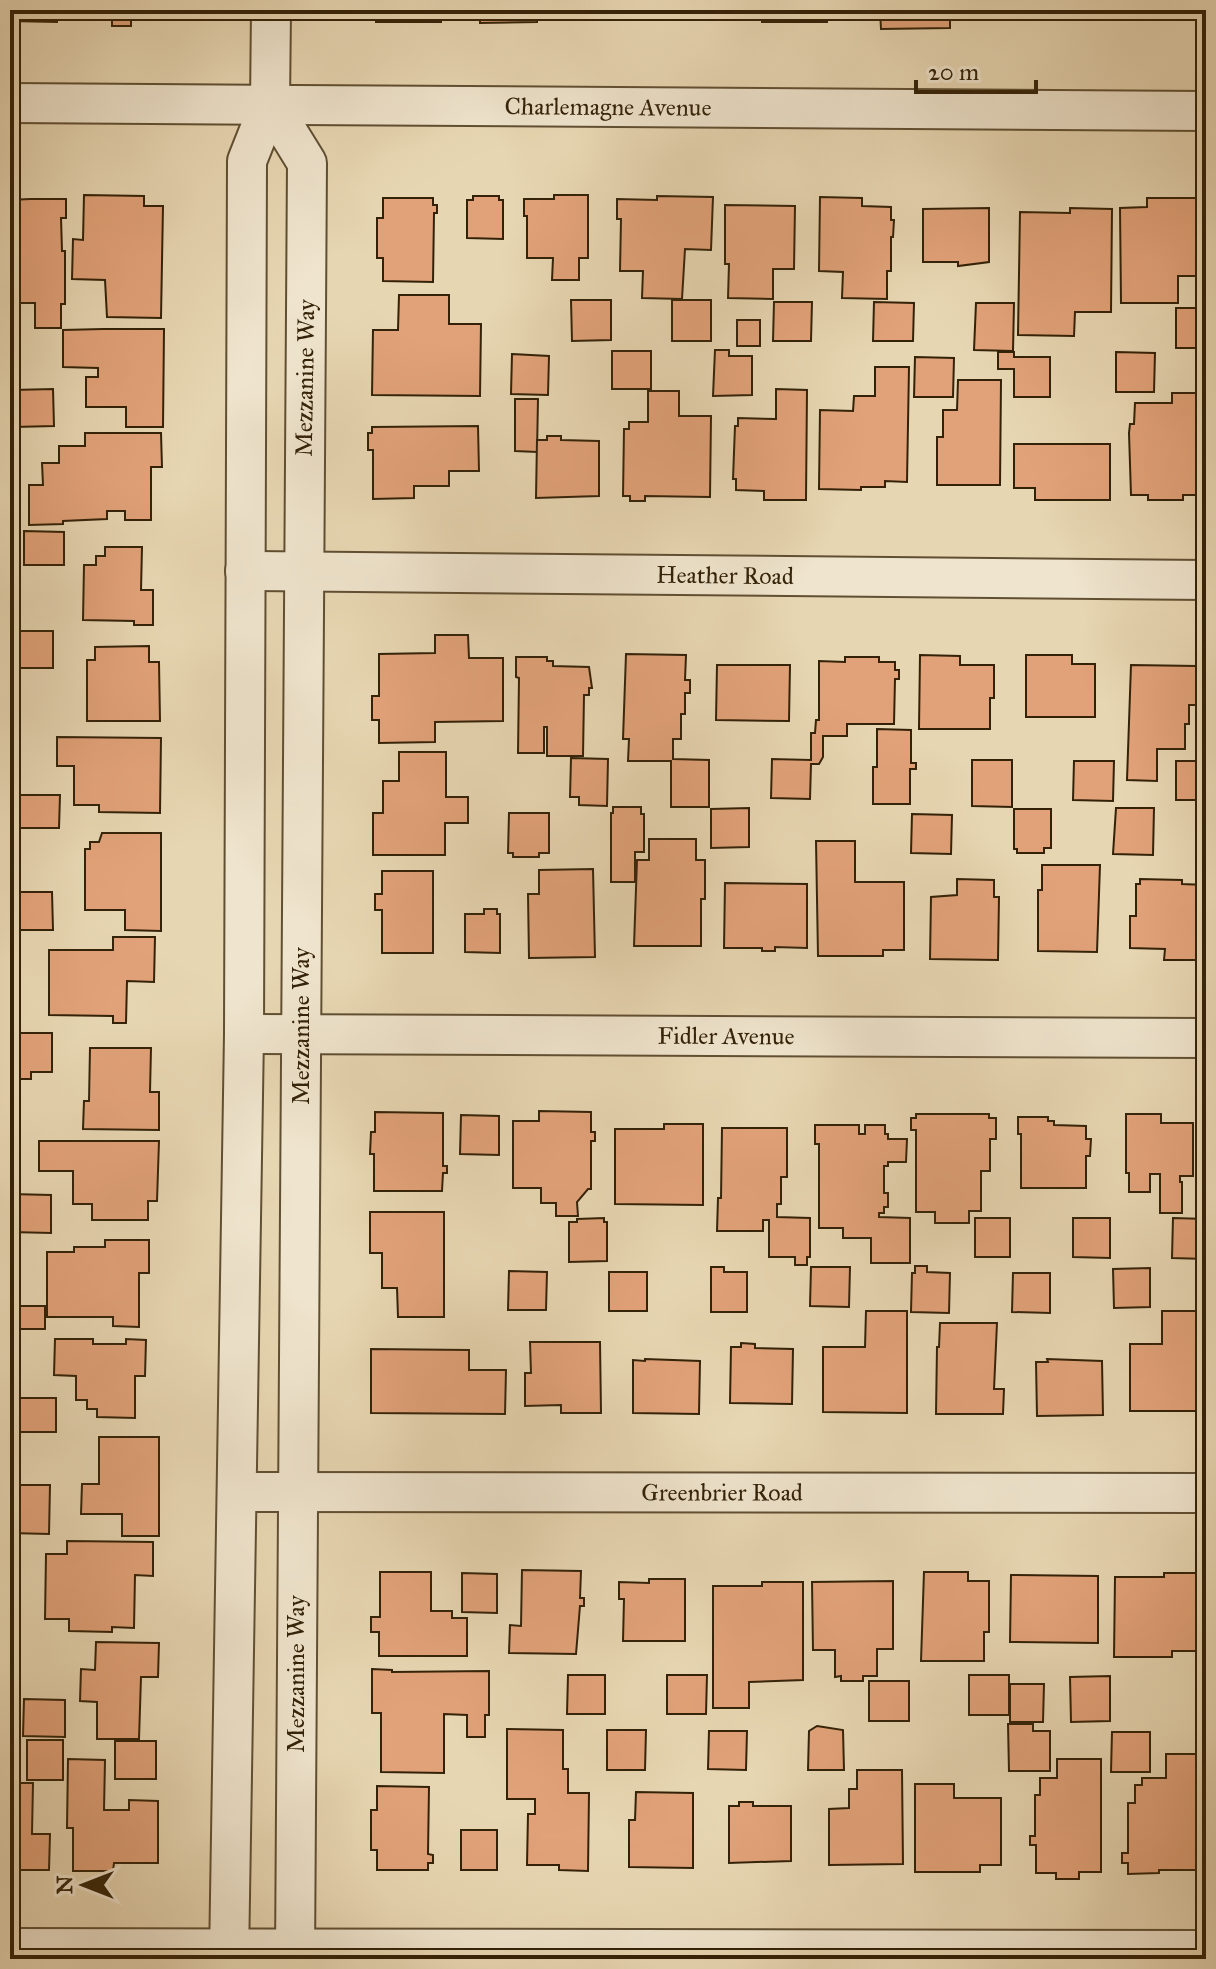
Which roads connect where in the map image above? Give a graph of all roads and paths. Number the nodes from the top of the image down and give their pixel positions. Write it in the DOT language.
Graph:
graph roads {
  1 [pos="271,10"];
  2 [pos="10,103"];
  3 [pos="270,103"];
  4 [pos="1206,111"];
  5 [pos="245,571"];
  6 [pos="303,572"];
  7 [pos="1206,580"];
  8 [pos="244,1034"];
  9 [pos="301,1034"];
  10 [pos="1206,1038"];
  11 [pos="238,1492"];
  12 [pos="297,1492"];
  13 [pos="1206,1493"];
  14 [pos="10,1948"];
  15 [pos="1206,1950"];
  16 [pos="229,1954"];
  17 [pos="295,1954"];
  1 -- 3 [label="street"];
  2 -- 3 [label="street, Charlemagne Avenue"];
  3 -- 4 [label="street, Charlemagne Avenue"];
  3 -- 5 [label="street"];
  3 -- 6 [label="street, Mezzanine Way"];
  5 -- 6 [label="street, Heather Road"];
  5 -- 8 [label="street"];
  6 -- 7 [label="street, Heather Road"];
  6 -- 9 [label="street, Mezzanine Way"];
  8 -- 9 [label="street, Fidler Avenue"];
  8 -- 11 [label="street"];
  9 -- 10 [label="street, Fidler Avenue"];
  9 -- 12 [label="street, Mezzanine Way"];
  11 -- 12 [label="street, Greenbrier Road"];
  11 -- 16 [label="street"];
  12 -- 13 [label="street, Greenbrier Road"];
  12 -- 17 [label="street, Mezzanine Way"];
  14 -- 16 [label="street"];
  15 -- 17 [label="street"];
  16 -- 17 [label="street"];
}
